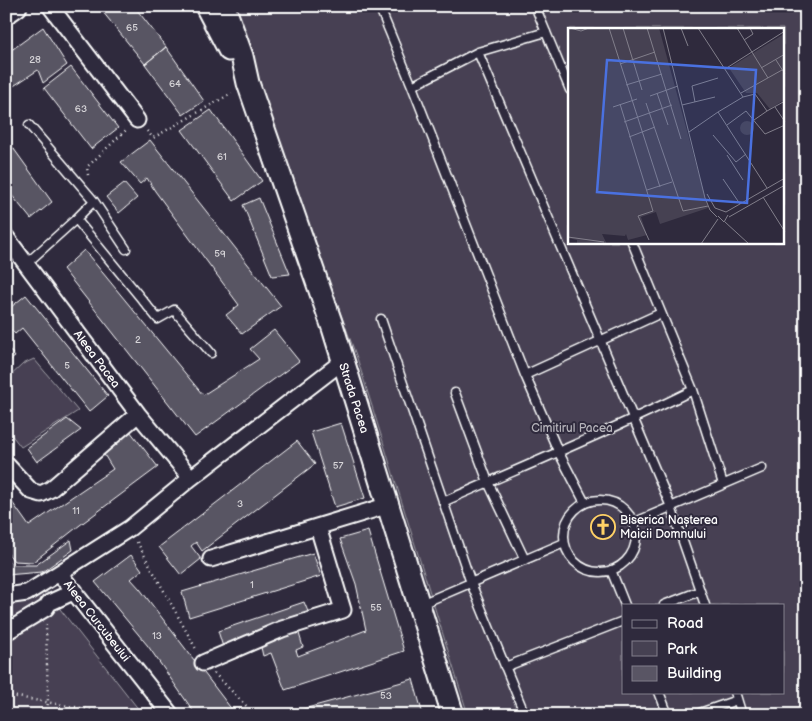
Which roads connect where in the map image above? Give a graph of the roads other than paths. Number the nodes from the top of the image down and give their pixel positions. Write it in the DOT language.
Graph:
graph roads {
  1 [pos="16,6"];
  2 [pos="50,6"];
  3 [pos="206,6"];
  4 [pos="224,6"];
  5 [pos="379,6"];
  6 [pos="535,6"];
  7 [pos="6,13"];
  8 [pos="546,32"];
  9 [pos="478,52"];
  10 [pos="248,83"];
  11 [pos="568,85"];
  12 [pos="412,86"];
  13 [pos="137,120"];
  14 [pos="29,125"];
  15 [pos="94,201"];
  16 [pos="76,219"];
  17 [pos="6,237"];
  18 [pos="633,244"];
  19 [pos="126,249"];
  20 [pos="26,264"];
  21 [pos="661,313"];
  22 [pos="380,319"];
  23 [pos="600,340"];
  24 [pos="211,353"];
  25 [pos="343,361"];
  26 [pos="525,375"];
  27 [pos="693,390"];
  28 [pos="455,393"];
  29 [pos="138,414"];
  30 [pos="634,419"];
  31 [pos="558,451"];
  32 [pos="6,464"];
  33 [pos="762,468"];
  34 [pos="191,478"];
  35 [pos="488,482"];
  36 [pos="723,484"];
  37 [pos="443,502"];
  38 [pos="585,503"];
  39 [pos="389,505"];
  40 [pos="671,507"];
  41 [pos="634,523"];
  42 [pos="318,527"];
  43 [pos="564,543"];
  44 [pos="211,559"];
  45 [pos="525,560"];
  46 [pos="611,570"];
  47 [pos="60,573"];
  48 [pos="471,583"];
  49 [pos="700,590"];
  50 [pos="75,591"];
  51 [pos="6,596"];
  52 [pos="625,604"];
  53 [pos="666,604"];
  54 [pos="705,604"];
  55 [pos="419,605"];
  56 [pos="622,621"];
  57 [pos="6,632"];
  58 [pos="203,663"];
  59 [pos="505,667"];
  60 [pos="660,694"];
  61 [pos="736,696"];
  62 [pos="171,715"];
  63 [pos="453,715"];
  64 [pos="525,715"];
  65 [pos="668,715"];
  66 [pos="694,715"];
  67 [pos="742,715"];
  1 -- 7 [label="main road"];
  2 -- 13 [label="street"];
  3 -- 10 [label="main road, Strada Pacea"];
  4 -- 10 [label="main road, Strada Pacea"];
  5 -- 12 [label="lane"];
  6 -- 8 [label="lane"];
  8 -- 9 [label="lane"];
  8 -- 11 [label="lane"];
  9 -- 12 [label="lane"];
  9 -- 23 [label="lane"];
  10 -- 25 [label="main road, Strada Pacea"];
  12 -- 26 [label="lane"];
  14 -- 15 [label="lane"];
  15 -- 16 [label="lane"];
  15 -- 19 [label="lane"];
  16 -- 20 [label="lane"];
  16 -- 24 [label="lane"];
  17 -- 20 [label="street, Aleea Pacea"];
  18 -- 21 [label="lane"];
  20 -- 29 [label="street, Aleea Pacea"];
  21 -- 23 [label="lane"];
  21 -- 27 [label="lane"];
  22 -- 37 [label="lane"];
  23 -- 26 [label="lane"];
  23 -- 30 [label="lane"];
  25 -- 34 [label="street"];
  25 -- 39 [label="main road, Strada Pacea"];
  26 -- 31 [label="lane"];
  27 -- 30 [label="lane"];
  27 -- 36 [label="lane"];
  28 -- 35 [label="lane"];
  29 -- 32 [label="street"];
  29 -- 34 [label="street, Aleea Pacea"];
  30 -- 31 [label="lane"];
  30 -- 40 [label="lane"];
  31 -- 35 [label="lane"];
  31 -- 38 [label="lane"];
  33 -- 36 [label="lane"];
  34 -- 47 [label="street"];
  35 -- 37 [label="lane"];
  35 -- 45 [label="lane"];
  36 -- 40 [label="lane"];
  37 -- 48 [label="lane"];
  38 -- 41 [label="lane"];
  38 -- 43 [label="lane"];
  39 -- 42 [label="street"];
  39 -- 55 [label="main road, Strada Pacea"];
  40 -- 41 [label="lane"];
  40 -- 49 [label="lane"];
  41 -- 46 [label="lane"];
  42 -- 44 [label="street"];
  42 -- 58 [label="street"];
  43 -- 45 [label="lane"];
  43 -- 46 [label="lane"];
  45 -- 48 [label="lane"];
  46 -- 52 [label="lane"];
  47 -- 50 [label="street, Aleea Curcubeului"];
  47 -- 51 [label="street, Aleea Curcubeului"];
  48 -- 55 [label="lane"];
  48 -- 59 [label="lane"];
  49 -- 53 [label="lane"];
  49 -- 54 [label="lane"];
  50 -- 57 [label="street"];
  50 -- 62 [label="street, Aleea Curcubeului"];
  55 -- 63 [label="main road, Strada Pacea"];
  56 -- 59 [label="lane"];
  59 -- 64 [label="lane"];
  60 -- 65 [label="lane"];
  61 -- 66 [label="lane"];
  61 -- 67 [label="lane"];
}
